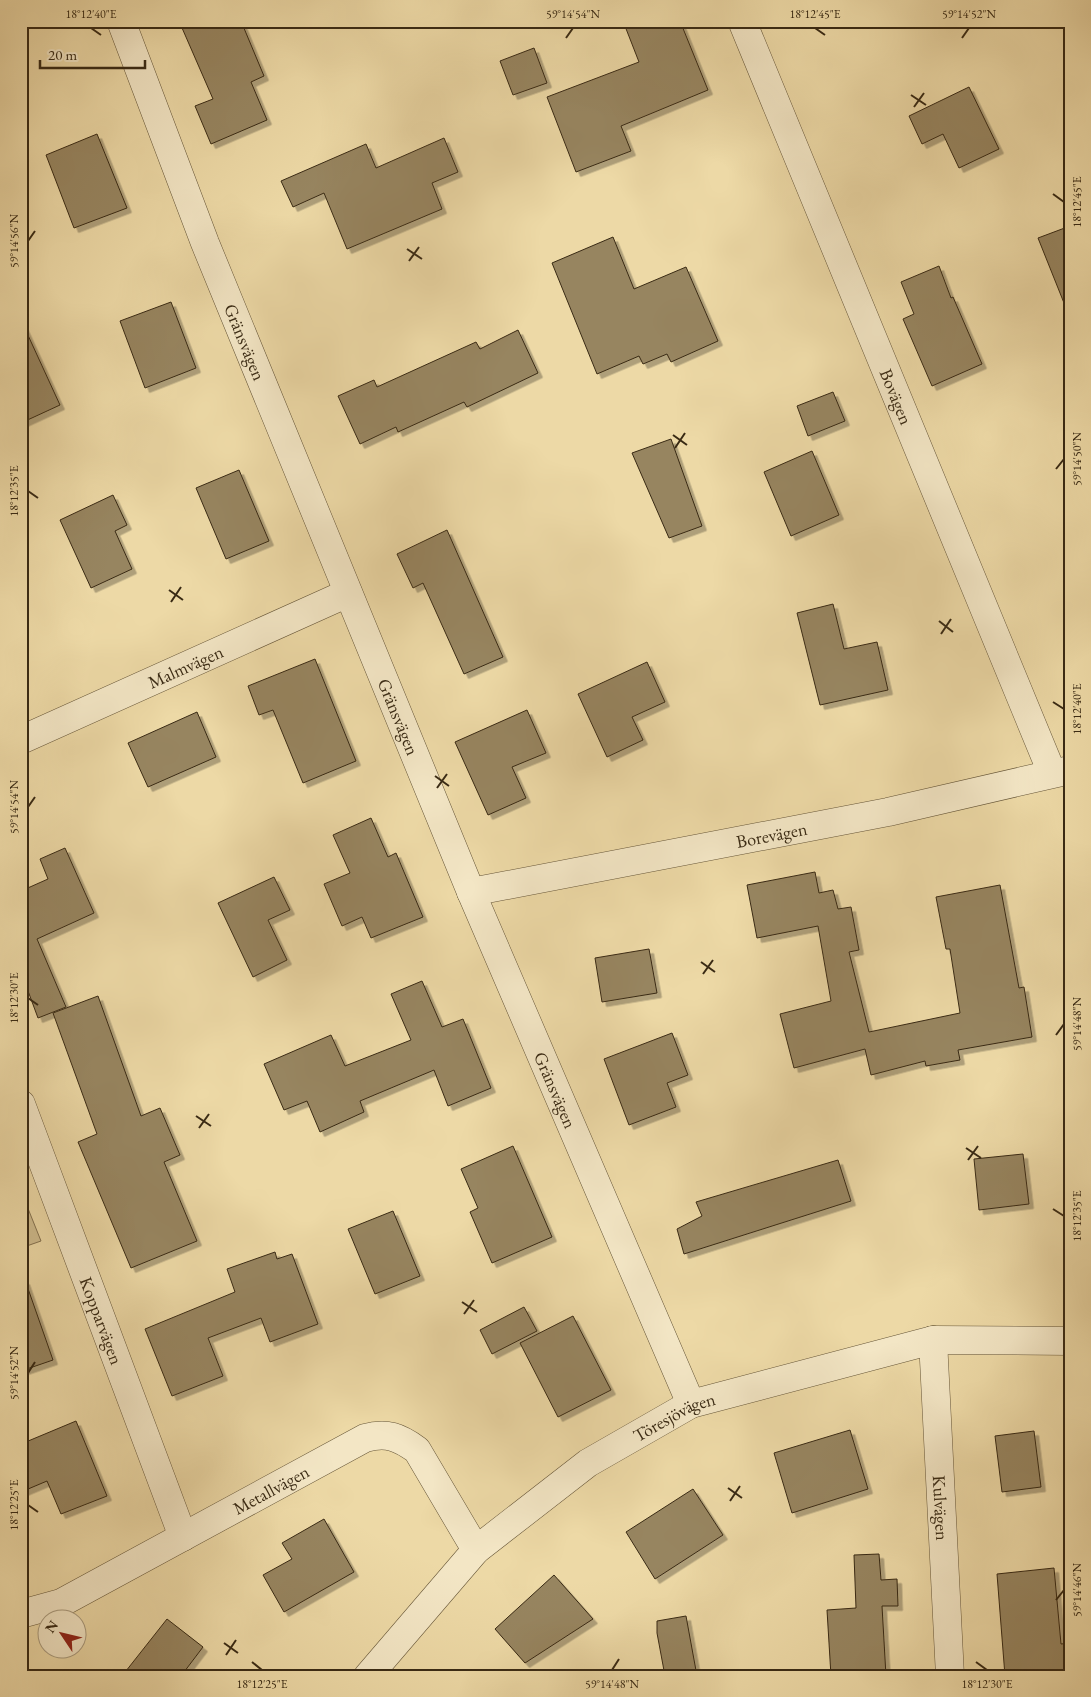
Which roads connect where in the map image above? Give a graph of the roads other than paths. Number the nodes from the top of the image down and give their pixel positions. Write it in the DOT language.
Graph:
graph roads {
  1 [pos="121,21"];
  2 [pos="742,21"];
  3 [pos="348,593"];
  4 [pos="21,740"];
  5 [pos="1061,771"];
  6 [pos="471,892"];
  7 [pos="21,1104"];
  8 [pos="933,1340"];
  9 [pos="1070,1340"];
  10 [pos="691,1404"];
  11 [pos="183,1537"];
  12 [pos="476,1550"];
  13 [pos="21,1614"];
  14 [pos="368,1676"];
  15 [pos="950,1676"];
  1 -- 3 [label="street, Gränsvägen"];
  2 -- 5 [label="street, Bovägen"];
  3 -- 4 [label="street, Malmvägen"];
  3 -- 6 [label="street, Gränsvägen"];
  5 -- 6 [label="street, Borevägen"];
  6 -- 10 [label="street, Gränsvägen"];
  7 -- 11 [label="street, Kopparvägen"];
  8 -- 9 [label="street, Töresjövägen"];
  8 -- 10 [label="street, Töresjövägen"];
  8 -- 15 [label="street, Kulvägen"];
  10 -- 12 [label="street, Töresjövägen"];
  11 -- 12 [label="street, Metallvägen"];
  11 -- 13 [label="street, Metallvägen"];
  12 -- 14 [label="street, Töresjövägen"];
}
